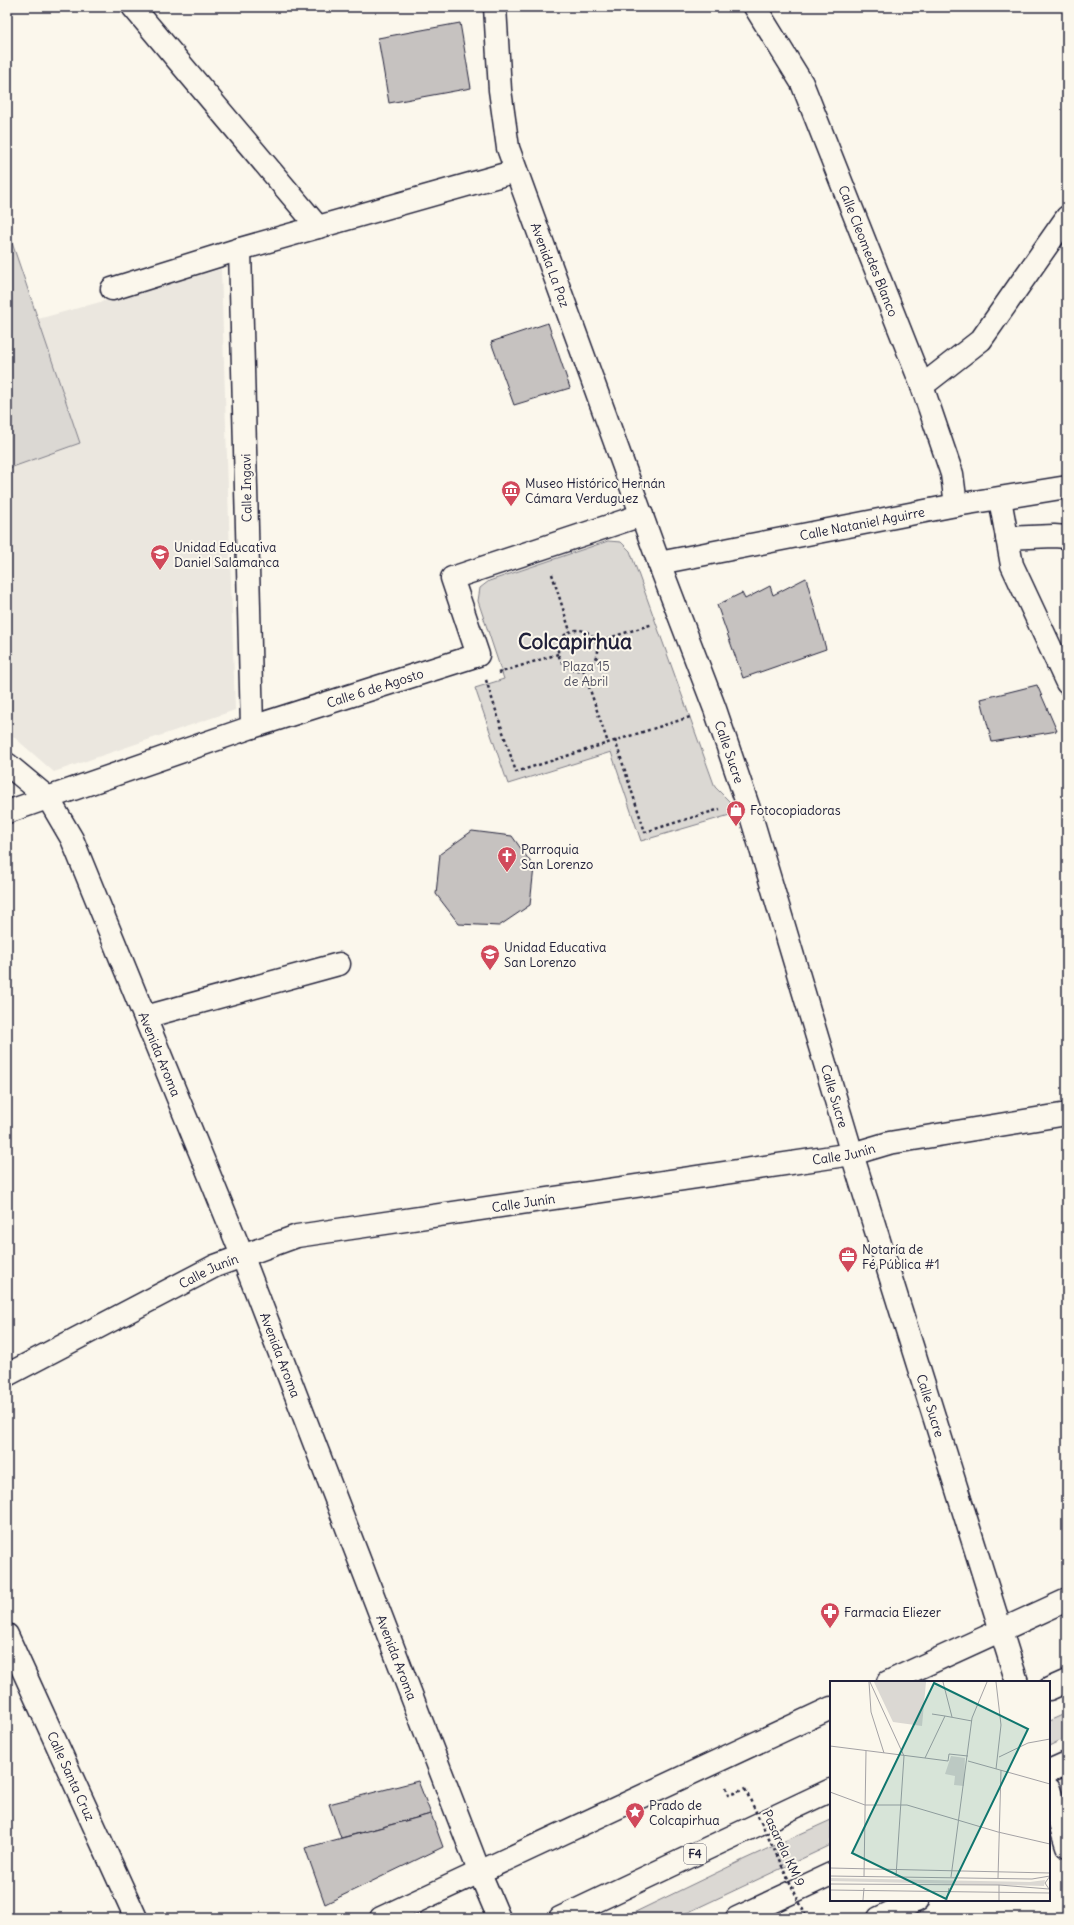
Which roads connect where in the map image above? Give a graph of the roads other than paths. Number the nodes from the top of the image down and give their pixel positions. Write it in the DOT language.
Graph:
graph roads {
  1 [pos="133,7"];
  2 [pos="495,7"];
  3 [pos="755,7"];
  4 [pos="516,171"];
  5 [pos="1067,217"];
  6 [pos="318,227"];
  7 [pos="240,249"];
  8 [pos="112,289"];
  9 [pos="922,386"];
  10 [pos="1067,487"];
  11 [pos="1000,499"];
  12 [pos="956,505"];
  13 [pos="642,515"];
  14 [pos="1067,537"];
  15 [pos="1007,538"];
  16 [pos="659,563"];
  17 [pos="1067,683"];
  18 [pos="252,727"];
  19 [pos="7,764"];
  20 [pos="48,798"];
  21 [pos="7,812"];
  22 [pos="339,964"];
  23 [pos="145,1017"];
  24 [pos="1067,1114"];
  25 [pos="852,1154"];
  26 [pos="242,1254"];
  27 [pos="7,1375"];
  28 [pos="1067,1600"];
  29 [pos="1000,1631"];
  30 [pos="7,1635"];
  31 [pos="1067,1680"];
  32 [pos="890,1681"];
  33 [pos="1017,1681"];
  34 [pos="1050,1688"];
  35 [pos="830,1708"];
  36 [pos="1067,1763"];
  37 [pos="1050,1771"];
  38 [pos="830,1790"];
  39 [pos="1050,1793"];
  40 [pos="1062,1838"];
  41 [pos="479,1871"];
  42 [pos="830,1874"];
  43 [pos="916,1901"];
  44 [pos="136,1918"];
  45 [pos="381,1918"];
  46 [pos="499,1918"];
  47 [pos="560,1918"];
  48 [pos="737,1918"];
  49 [pos="879,1918"];
  1 -- 6 [label="main road"];
  2 -- 4 [label="main road, Avenida La Paz"];
  3 -- 9 [label="main road, Calle Cleomedes Blanco"];
  4 -- 6 [label="main road"];
  4 -- 13 [label="main road, Avenida La Paz"];
  5 -- 9 [label="main road"];
  6 -- 7 [label="main road"];
  7 -- 8 [label="main road"];
  7 -- 18 [label="main road, Calle Ingavi"];
  9 -- 12 [label="main road, Calle Cleomedes Blanco"];
  10 -- 11 [label="main road, Calle Nataniel Aguirre"];
  11 -- 12 [label="main road, Calle Nataniel Aguirre"];
  11 -- 15 [label="main road"];
  12 -- 16 [label="main road, Calle Nataniel Aguirre"];
  13 -- 16 [label="main road, Calle Sucre"];
  13 -- 18 [label="main road, Calle 6 de Agosto"];
  14 -- 15 [label="main road"];
  15 -- 17 [label="main road"];
  16 -- 25 [label="main road, Calle Sucre"];
  18 -- 20 [label="main road, Calle 6 de Agosto"];
  19 -- 20 [label="main road"];
  20 -- 21 [label="main road, Calle 6 de Agosto"];
  20 -- 23 [label="main road, Avenida Aroma"];
  22 -- 23 [label="main road"];
  23 -- 26 [label="main road, Avenida Aroma"];
  24 -- 25 [label="main road, Calle Junín"];
  25 -- 26 [label="main road, Calle Junín"];
  25 -- 29 [label="main road, Calle Sucre"];
  26 -- 27 [label="main road, Calle Junín"];
  26 -- 41 [label="main road, Avenida Aroma"];
  28 -- 29 [label="main road"];
  29 -- 32 [label="main road"];
  29 -- 33 [label="main road, Calle Sucre"];
  30 -- 44 [label="main road, Calle Santa Cruz"];
  31 -- 34 [label="main road"];
  35 -- 41 [label="main road"];
  36 -- 37 [label="main road"];
  38 -- 47 [label="main road, F4"];
  39 -- 40 [label="main road"];
  41 -- 45 [label="main road"];
  41 -- 46 [label="main road, Avenida Aroma"];
  42 -- 48 [label="main road"];
  43 -- 49 [label="main road"];
}
